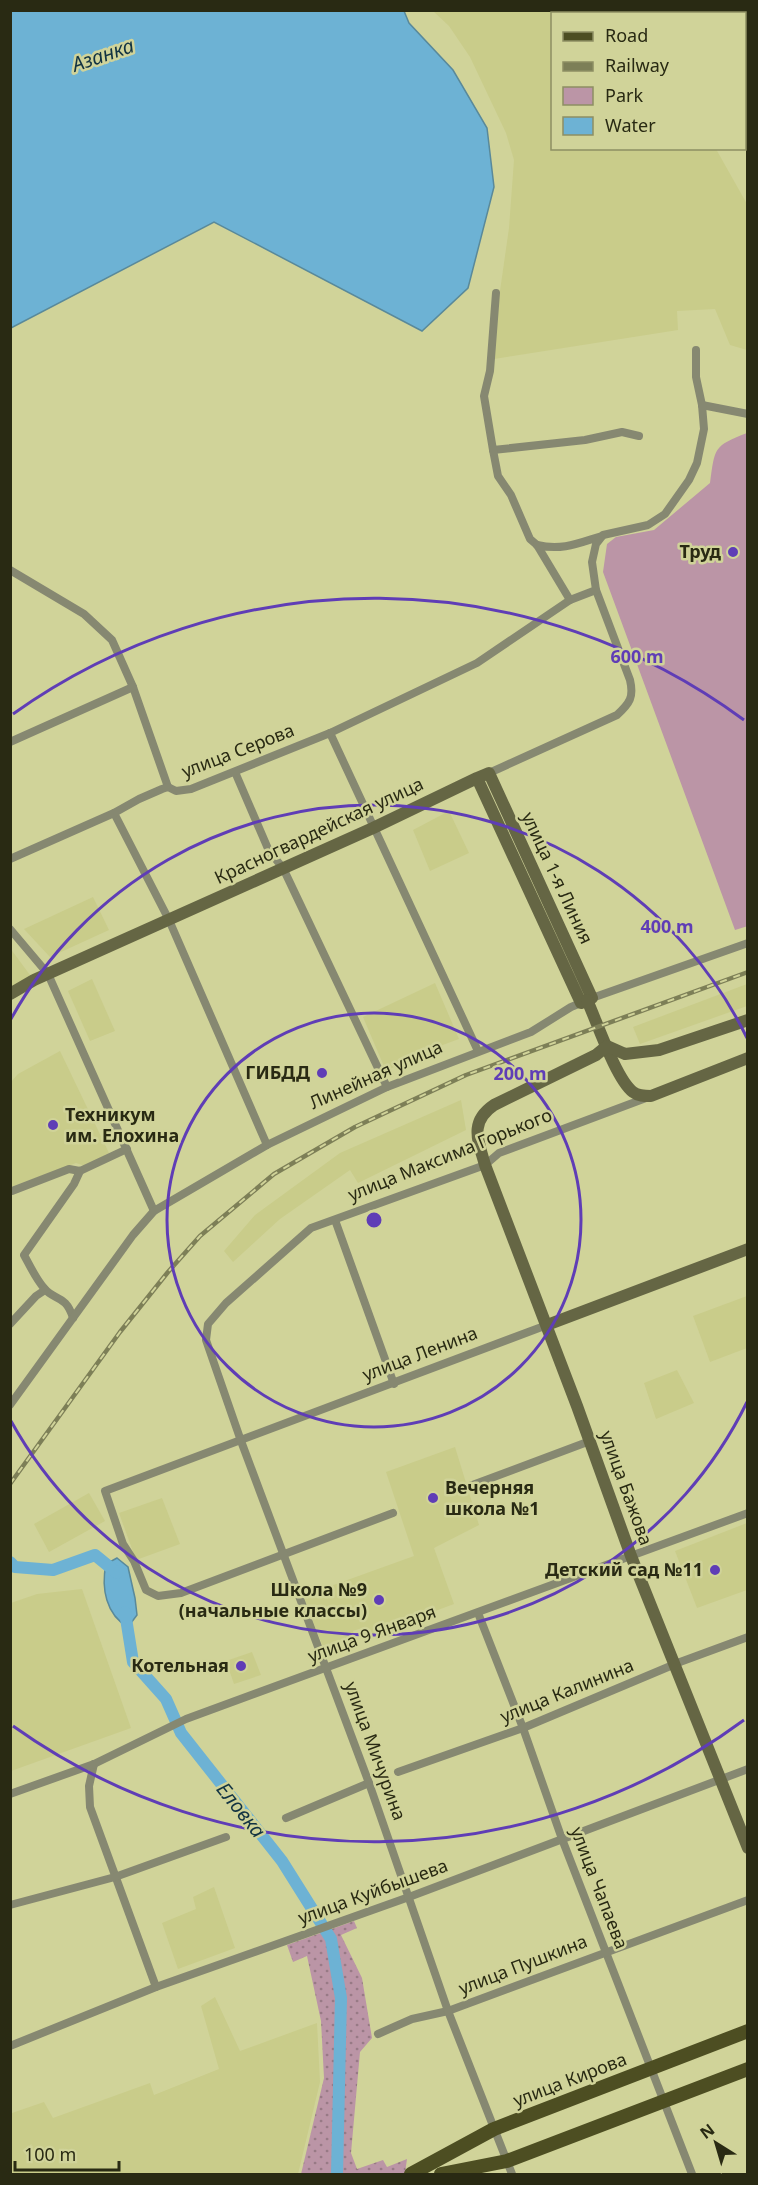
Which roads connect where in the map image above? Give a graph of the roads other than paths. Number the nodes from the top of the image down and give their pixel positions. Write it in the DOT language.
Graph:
graph roads {
  1 [pos="496,293"];
  2 [pos="696,350"];
  3 [pos="702,405"];
  4 [pos="747,414"];
  5 [pos="639,436"];
  6 [pos="493,450"];
  7 [pos="603,536"];
  8 [pos="537,545"];
  9 [pos="10,570"];
  10 [pos="596,590"];
  11 [pos="570,600"];
  12 [pos="133,687"];
  13 [pos="330,733"];
  14 [pos="10,742"];
  15 [pos="235,772"];
  16 [pos="483,776"];
  17 [pos="168,787"];
  18 [pos="114,813"];
  19 [pos="373,828"];
  20 [pos="10,859"];
  21 [pos="283,868"];
  22 [pos="169,920"];
  23 [pos="10,928"];
  24 [pos="747,943"];
  25 [pos="48,974"];
  26 [pos="10,994"];
  27 [pos="587,1000"];
  28 [pos="747,1020"];
  29 [pos="607,1046"];
  30 [pos="478,1051"];
  31 [pos="747,1058"];
  32 [pos="387,1087"];
  33 [pos="651,1096"];
  34 [pos="477,1137"];
  35 [pos="267,1145"];
  36 [pos="127,1149"];
  37 [pos="485,1165"];
  38 [pos="80,1171"];
  39 [pos="12,1191"];
  40 [pos="154,1211"];
  41 [pos="335,1220"];
  42 [pos="747,1250"];
  43 [pos="45,1290"];
  44 [pos="73,1318"];
  45 [pos="10,1324"];
  46 [pos="546,1325"];
  47 [pos="206,1340"];
  48 [pos="394,1384"];
  49 [pos="10,1406"];
  50 [pos="590,1440"];
  51 [pos="241,1441"];
  52 [pos="467,1487"];
  53 [pos="393,1513"];
  54 [pos="747,1513"];
  55 [pos="284,1555"];
  56 [pos="631,1556"];
  57 [pos="478,1613"];
  58 [pos="747,1637"];
  59 [pos="674,1665"];
  60 [pos="327,1667"];
  61 [pos="523,1728"];
  62 [pos="94,1764"];
  63 [pos="747,1769"];
  64 [pos="398,1772"];
  65 [pos="721,1779"];
  66 [pos="369,1783"];
  67 [pos="10,1794"];
  68 [pos="286,1818"];
  69 [pos="226,1837"];
  70 [pos="562,1839"];
  71 [pos="747,1848"];
  72 [pos="115,1877"];
  73 [pos="409,1897"];
  74 [pos="747,1900"];
  75 [pos="10,1905"];
  76 [pos="606,1952"];
  77 [pos="156,1987"];
  78 [pos="448,2011"];
  79 [pos="747,2031"];
  80 [pos="378,2034"];
  81 [pos="10,2046"];
  82 [pos="650,2068"];
  83 [pos="747,2069"];
  84 [pos="663,2101"];
  85 [pos="494,2129"];
  86 [pos="507,2161"];
  87 [pos="411,2175"];
  88 [pos="441,2175"];
  89 [pos="512,2175"];
  90 [pos="692,2175"];
  1 -- 6 [label="street"];
  2 -- 3 [label="street"];
  3 -- 4 [label="street"];
  3 -- 7 [label="street"];
  5 -- 6 [label="street"];
  6 -- 8 [label="street"];
  7 -- 8 [label="street"];
  7 -- 10 [label="street"];
  8 -- 11 [label="street"];
  9 -- 12 [label="street"];
  10 -- 11 [label="street, улица Серова"];
  10 -- 16 [label="street, Красногвардейская улица"];
  11 -- 13 [label="street, улица Серова"];
  12 -- 14 [label="street"];
  12 -- 17 [label="street"];
  13 -- 15 [label="street, улица Серова"];
  13 -- 19 [label="street"];
  15 -- 17 [label="street, улица Серова"];
  15 -- 21 [label="street"];
  16 -- 19 [label="street, Красногвардейская улица"];
  16 -- 27 [label="street, улица 1-я Линия"];
  17 -- 18 [label="street, улица Серова"];
  18 -- 20 [label="street, улица Серова"];
  18 -- 22 [label="street"];
  19 -- 21 [label="street, Красногвардейская улица"];
  19 -- 30 [label="street"];
  21 -- 22 [label="street, Красногвардейская улица"];
  21 -- 32 [label="street"];
  22 -- 25 [label="street, Красногвардейская улица"];
  22 -- 35 [label="street"];
  23 -- 25 [label="street"];
  24 -- 27 [label="street, Линейная улица"];
  25 -- 26 [label="street, Красногвардейская улица"];
  25 -- 36 [label="street"];
  27 -- 29 [label="street, улица 1-я Линия"];
  27 -- 30 [label="street, Линейная улица"];
  28 -- 29 [label="street"];
  29 -- 33 [label="street, улица 1-я Линия"];
  29 -- 34 [label="street, улица Максима Горького"];
  30 -- 32 [label="street, Линейная улица"];
  31 -- 33 [label="street, улица Максима Горького"];
  32 -- 35 [label="street, Линейная улица"];
  33 -- 37 [label="street, улица Максима Горького"];
  34 -- 37 [label="street, улица Бажова"];
  35 -- 40 [label="street, Линейная улица"];
  36 -- 38 [label="street"];
  36 -- 40 [label="street"];
  37 -- 41 [label="street, улица Максима Горького"];
  37 -- 46 [label="street, улица Бажова"];
  38 -- 39 [label="street"];
  38 -- 43 [label="street"];
  40 -- 44 [label="street, Линейная улица"];
  41 -- 47 [label="street, улица Максима Горького"];
  41 -- 48 [label="street"];
  42 -- 46 [label="street, улица Ленина"];
  43 -- 44 [label="street"];
  43 -- 45 [label="street"];
  44 -- 49 [label="street, Линейная улица"];
  46 -- 48 [label="street, улица Ленина"];
  46 -- 50 [label="street, улица Бажова"];
  47 -- 51 [label="street, улица Мичурина"];
  48 -- 51 [label="street, улица Ленина"];
  50 -- 52 [label="street"];
  50 -- 56 [label="street, улица Бажова"];
  51 -- 55 [label="street, улица Мичурина"];
  51 -- 55 [label="street, улица Ленина"];
  53 -- 55 [label="street"];
  54 -- 56 [label="street, улица 9 Января"];
  55 -- 60 [label="street, улица Мичурина"];
  56 -- 57 [label="street, улица 9 Января"];
  56 -- 59 [label="street, улица Бажова"];
  57 -- 60 [label="street, улица 9 Января"];
  57 -- 61 [label="street, улица Чапаева"];
  58 -- 59 [label="street, улица Калинина"];
  59 -- 61 [label="street, улица Калинина"];
  59 -- 65 [label="street, улица Бажова"];
  60 -- 62 [label="street, улица 9 Января"];
  60 -- 66 [label="street, улица Мичурина"];
  61 -- 64 [label="street, улица Калинина"];
  61 -- 70 [label="street, улица Чапаева"];
  62 -- 67 [label="street, улица 9 Января"];
  62 -- 72 [label="street"];
  63 -- 65 [label="street, улица Куйбышева"];
  65 -- 70 [label="street, улица Куйбышева"];
  65 -- 71 [label="street, улица Бажова"];
  66 -- 68 [label="street"];
  66 -- 73 [label="street, улица Мичурина"];
  69 -- 72 [label="street"];
  70 -- 73 [label="street, улица Куйбышева"];
  70 -- 76 [label="street, улица Чапаева"];
  72 -- 75 [label="street"];
  72 -- 77 [label="street"];
  73 -- 77 [label="street, улица Куйбышева"];
  73 -- 78 [label="street, улица Мичурина"];
  74 -- 76 [label="street, улица Пушкина"];
  76 -- 78 [label="street, улица Пушкина"];
  76 -- 82 [label="street, улица Чапаева"];
  77 -- 81 [label="street, улица Куйбышева"];
  78 -- 80 [label="street, улица Пушкина"];
  78 -- 85 [label="street, улица Мичурина"];
  79 -- 82 [label="main road, улица Кирова"];
  82 -- 84 [label="street, улица Чапаева"];
  82 -- 85 [label="main road, улица Кирова"];
  83 -- 84 [label="main road"];
  84 -- 86 [label="main road"];
  84 -- 90 [label="street, улица Чапаева"];
  85 -- 86 [label="street, улица Мичурина"];
  85 -- 87 [label="main road, улица Кирова"];
  86 -- 88 [label="main road"];
  86 -- 89 [label="street, улица Мичурина"];
}
